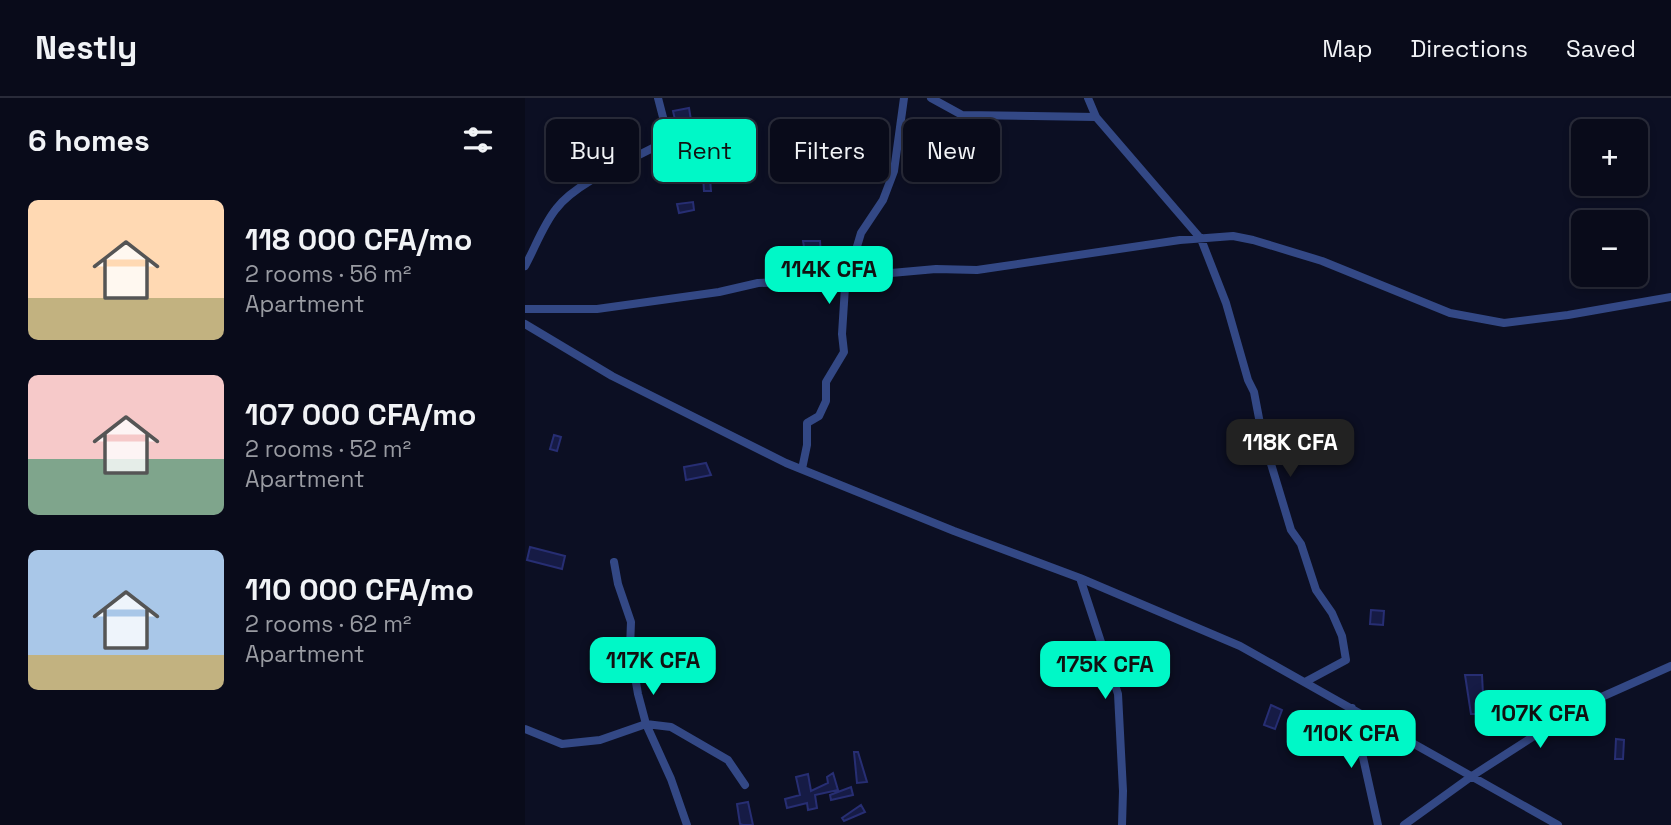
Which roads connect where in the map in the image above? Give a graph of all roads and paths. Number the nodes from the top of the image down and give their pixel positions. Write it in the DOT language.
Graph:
graph roads {
  1 [pos="658,98"];
  2 [pos="904,98"];
  3 [pos="931,98"];
  4 [pos="1088,98"];
  5 [pos="1096,117"];
  6 [pos="1201,239"];
  7 [pos="525,266"];
  8 [pos="848,278"];
  9 [pos="1671,297"];
  10 [pos="525,309"];
  11 [pos="525,324"];
  12 [pos="802,469"];
  13 [pos="614,562"];
  14 [pos="1080,578"];
  15 [pos="1671,666"];
  16 [pos="1305,682"];
  17 [pos="1352,708"];
  18 [pos="646,724"];
  19 [pos="525,729"];
  20 [pos="1472,776"];
  21 [pos="745,785"];
  22 [pos="687,825"];
  23 [pos="1122,825"];
  24 [pos="1378,825"];
  25 [pos="1403,825"];
  26 [pos="1558,825"];
  1 -- 7 [label="street"];
  2 -- 8 [label="street"];
  3 -- 5 [label="street"];
  4 -- 5 [label="street"];
  5 -- 6 [label="street"];
  6 -- 8 [label="street"];
  6 -- 9 [label="street"];
  6 -- 16 [label="street"];
  8 -- 10 [label="street"];
  8 -- 12 [label="street"];
  11 -- 12 [label="street"];
  12 -- 14 [label="street"];
  13 -- 18 [label="street"];
  14 -- 16 [label="street"];
  14 -- 23 [label="street"];
  15 -- 20 [label="street"];
  16 -- 17 [label="street"];
  17 -- 20 [label="street"];
  17 -- 24 [label="street"];
  18 -- 19 [label="street"];
  18 -- 21 [label="street"];
  18 -- 22 [label="street"];
  20 -- 25 [label="street"];
  20 -- 26 [label="street"];
}
